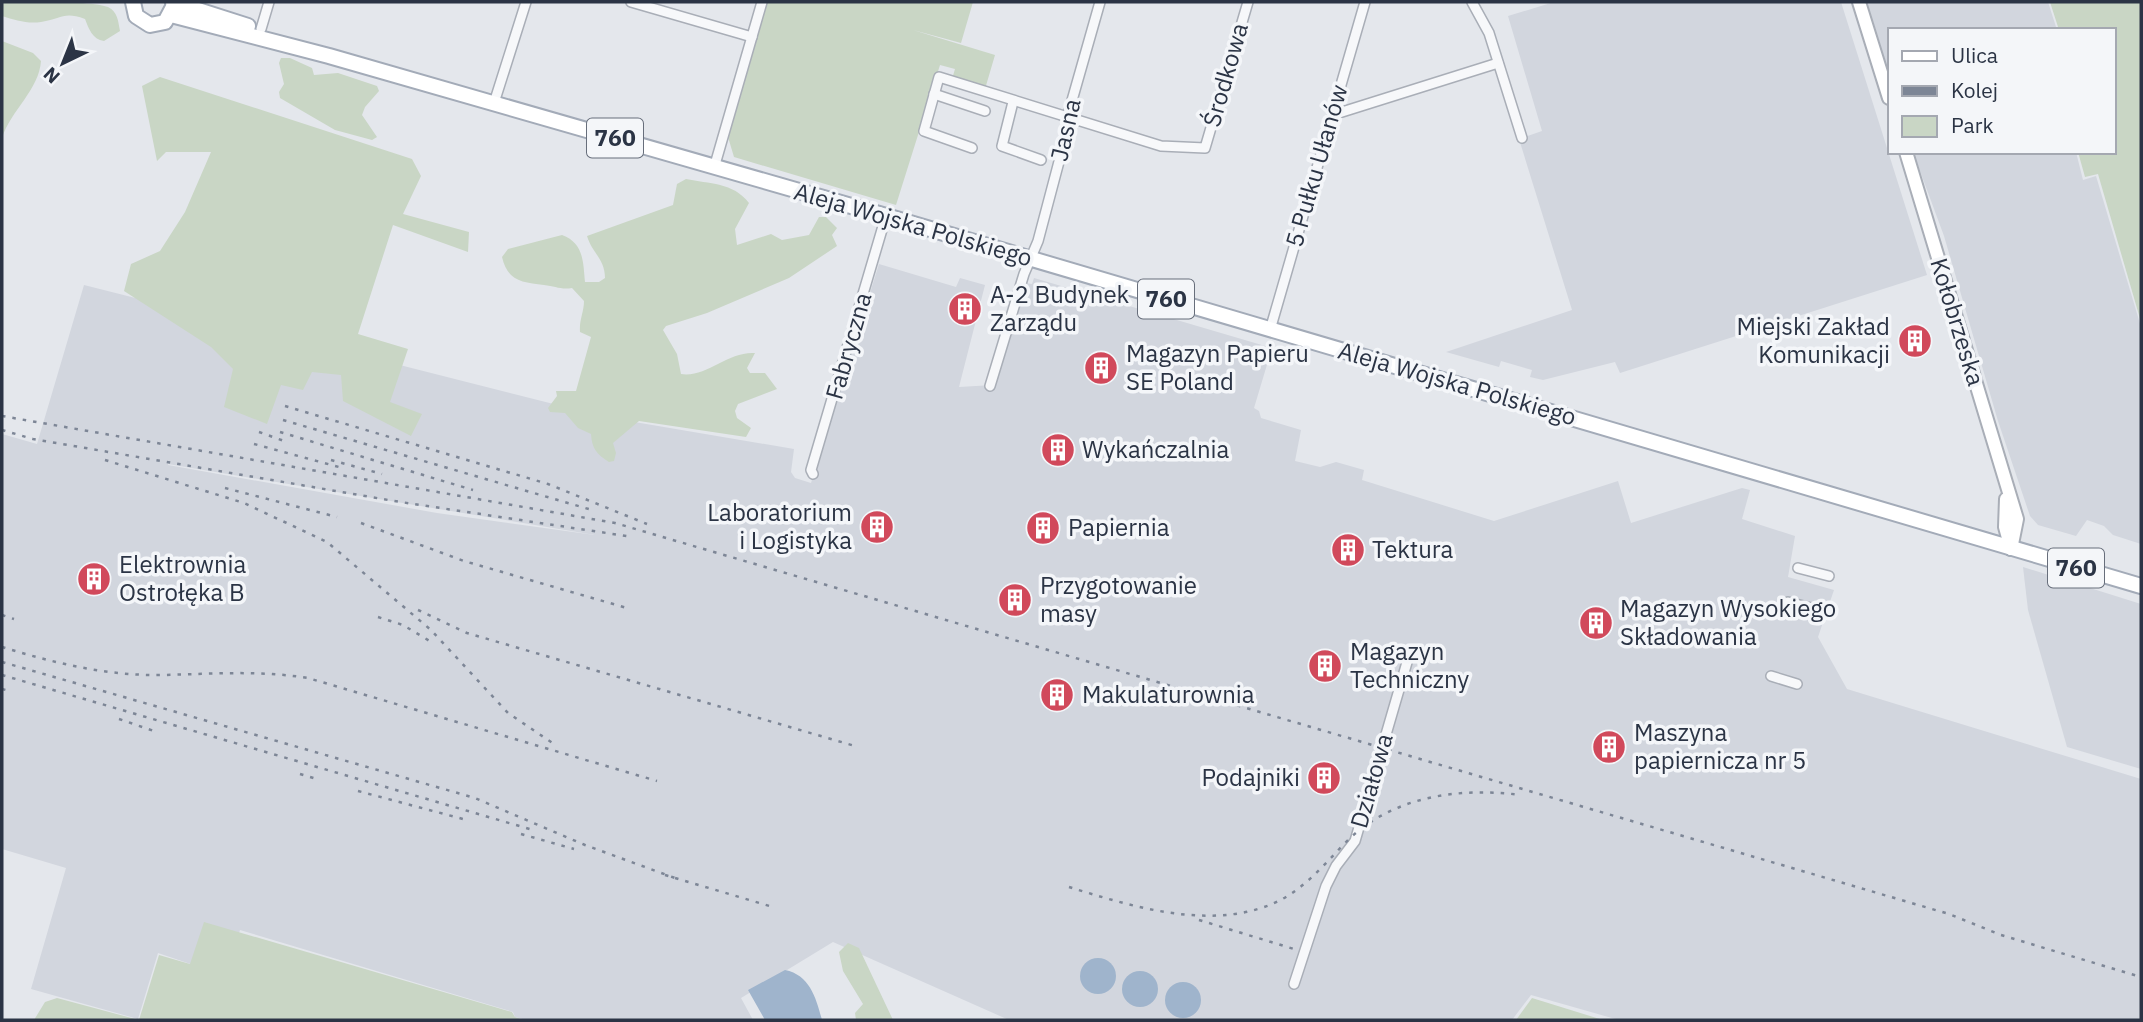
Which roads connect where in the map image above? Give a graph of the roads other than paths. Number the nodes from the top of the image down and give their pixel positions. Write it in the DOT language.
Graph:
graph roads {
  1 [pos="269,2"];
  2 [pos="526,2"];
  3 [pos="631,2"];
  4 [pos="762,2"];
  5 [pos="1100,2"];
  6 [pos="1248,2"];
  7 [pos="1365,2"];
  8 [pos="1472,2"];
  9 [pos="1859,2"];
  10 [pos="131,3"];
  11 [pos="172,8"];
  12 [pos="261,29"];
  13 [pos="752,37"];
  14 [pos="329,56"];
  15 [pos="1498,63"];
  16 [pos="934,94"];
  17 [pos="1888,96"];
  18 [pos="1013,102"];
  19 [pos="494,103"];
  20 [pos="985,111"];
  21 [pos="1333,111"];
  22 [pos="1070,120"];
  23 [pos="1522,138"];
  24 [pos="972,148"];
  25 [pos="1907,154"];
  26 [pos="1041,160"];
  27 [pos="713,167"];
  28 [pos="887,216"];
  29 [pos="1031,258"];
  30 [pos="1270,331"];
  31 [pos="990,386"];
  32 [pos="813,474"];
  33 [pos="2011,549"];
  34 [pos="1798,568"];
  35 [pos="1829,576"];
  36 [pos="2141,586"];
  37 [pos="1788,602"];
  38 [pos="1819,610"];
  39 [pos="1410,652"];
  40 [pos="1771,676"];
  41 [pos="1797,684"];
  42 [pos="1294,984"];
  1 -- 12 [label="street"];
  2 -- 19 [label="street"];
  3 -- 13 [label="street"];
  4 -- 13 [label="street"];
  5 -- 22 [label="street, Jasna"];
  6 -- 22 [label="street, Środkowa"];
  7 -- 21 [label="street, 5 Pułku Ułanów"];
  8 -- 15 [label="street"];
  9 -- 17 [label="street"];
  10 -- 11 [label="main road, 760"];
  11 -- 12 [label="main road, Aleja Wojska Polskiego / 760"];
  11 -- 14 [label="main road, Aleja Wojska Polskiego / 760"];
  12 -- 14 [label="main road, Aleja Wojska Polskiego / 760"];
  13 -- 27 [label="street"];
  14 -- 19 [label="main road, Aleja Wojska Polskiego / 760"];
  15 -- 21 [label="street"];
  15 -- 23 [label="street"];
  16 -- 18 [label="street"];
  16 -- 20 [label="street"];
  16 -- 24 [label="street"];
  18 -- 22 [label="street"];
  18 -- 26 [label="street"];
  19 -- 27 [label="main road, Aleja Wojska Polskiego / 760"];
  21 -- 30 [label="street, 5 Pułku Ułanów"];
  22 -- 29 [label="street, Jasna"];
  25 -- 33 [label="street, Kołobrzeska"];
  27 -- 28 [label="main road, Aleja Wojska Polskiego / 760"];
  28 -- 29 [label="main road, Aleja Wojska Polskiego / 760"];
  28 -- 32 [label="street, Fabryczna"];
  29 -- 30 [label="main road, Aleja Wojska Polskiego / 760"];
  29 -- 31 [label="street, Jasna"];
  30 -- 33 [label="main road, Aleja Wojska Polskiego / 760"];
  33 -- 36 [label="main road, Aleja Wojska Polskiego / 760"];
  34 -- 35 [label="street"];
  37 -- 38 [label="street"];
  39 -- 42 [label="street, Działowa"];
  40 -- 41 [label="street"];
}
